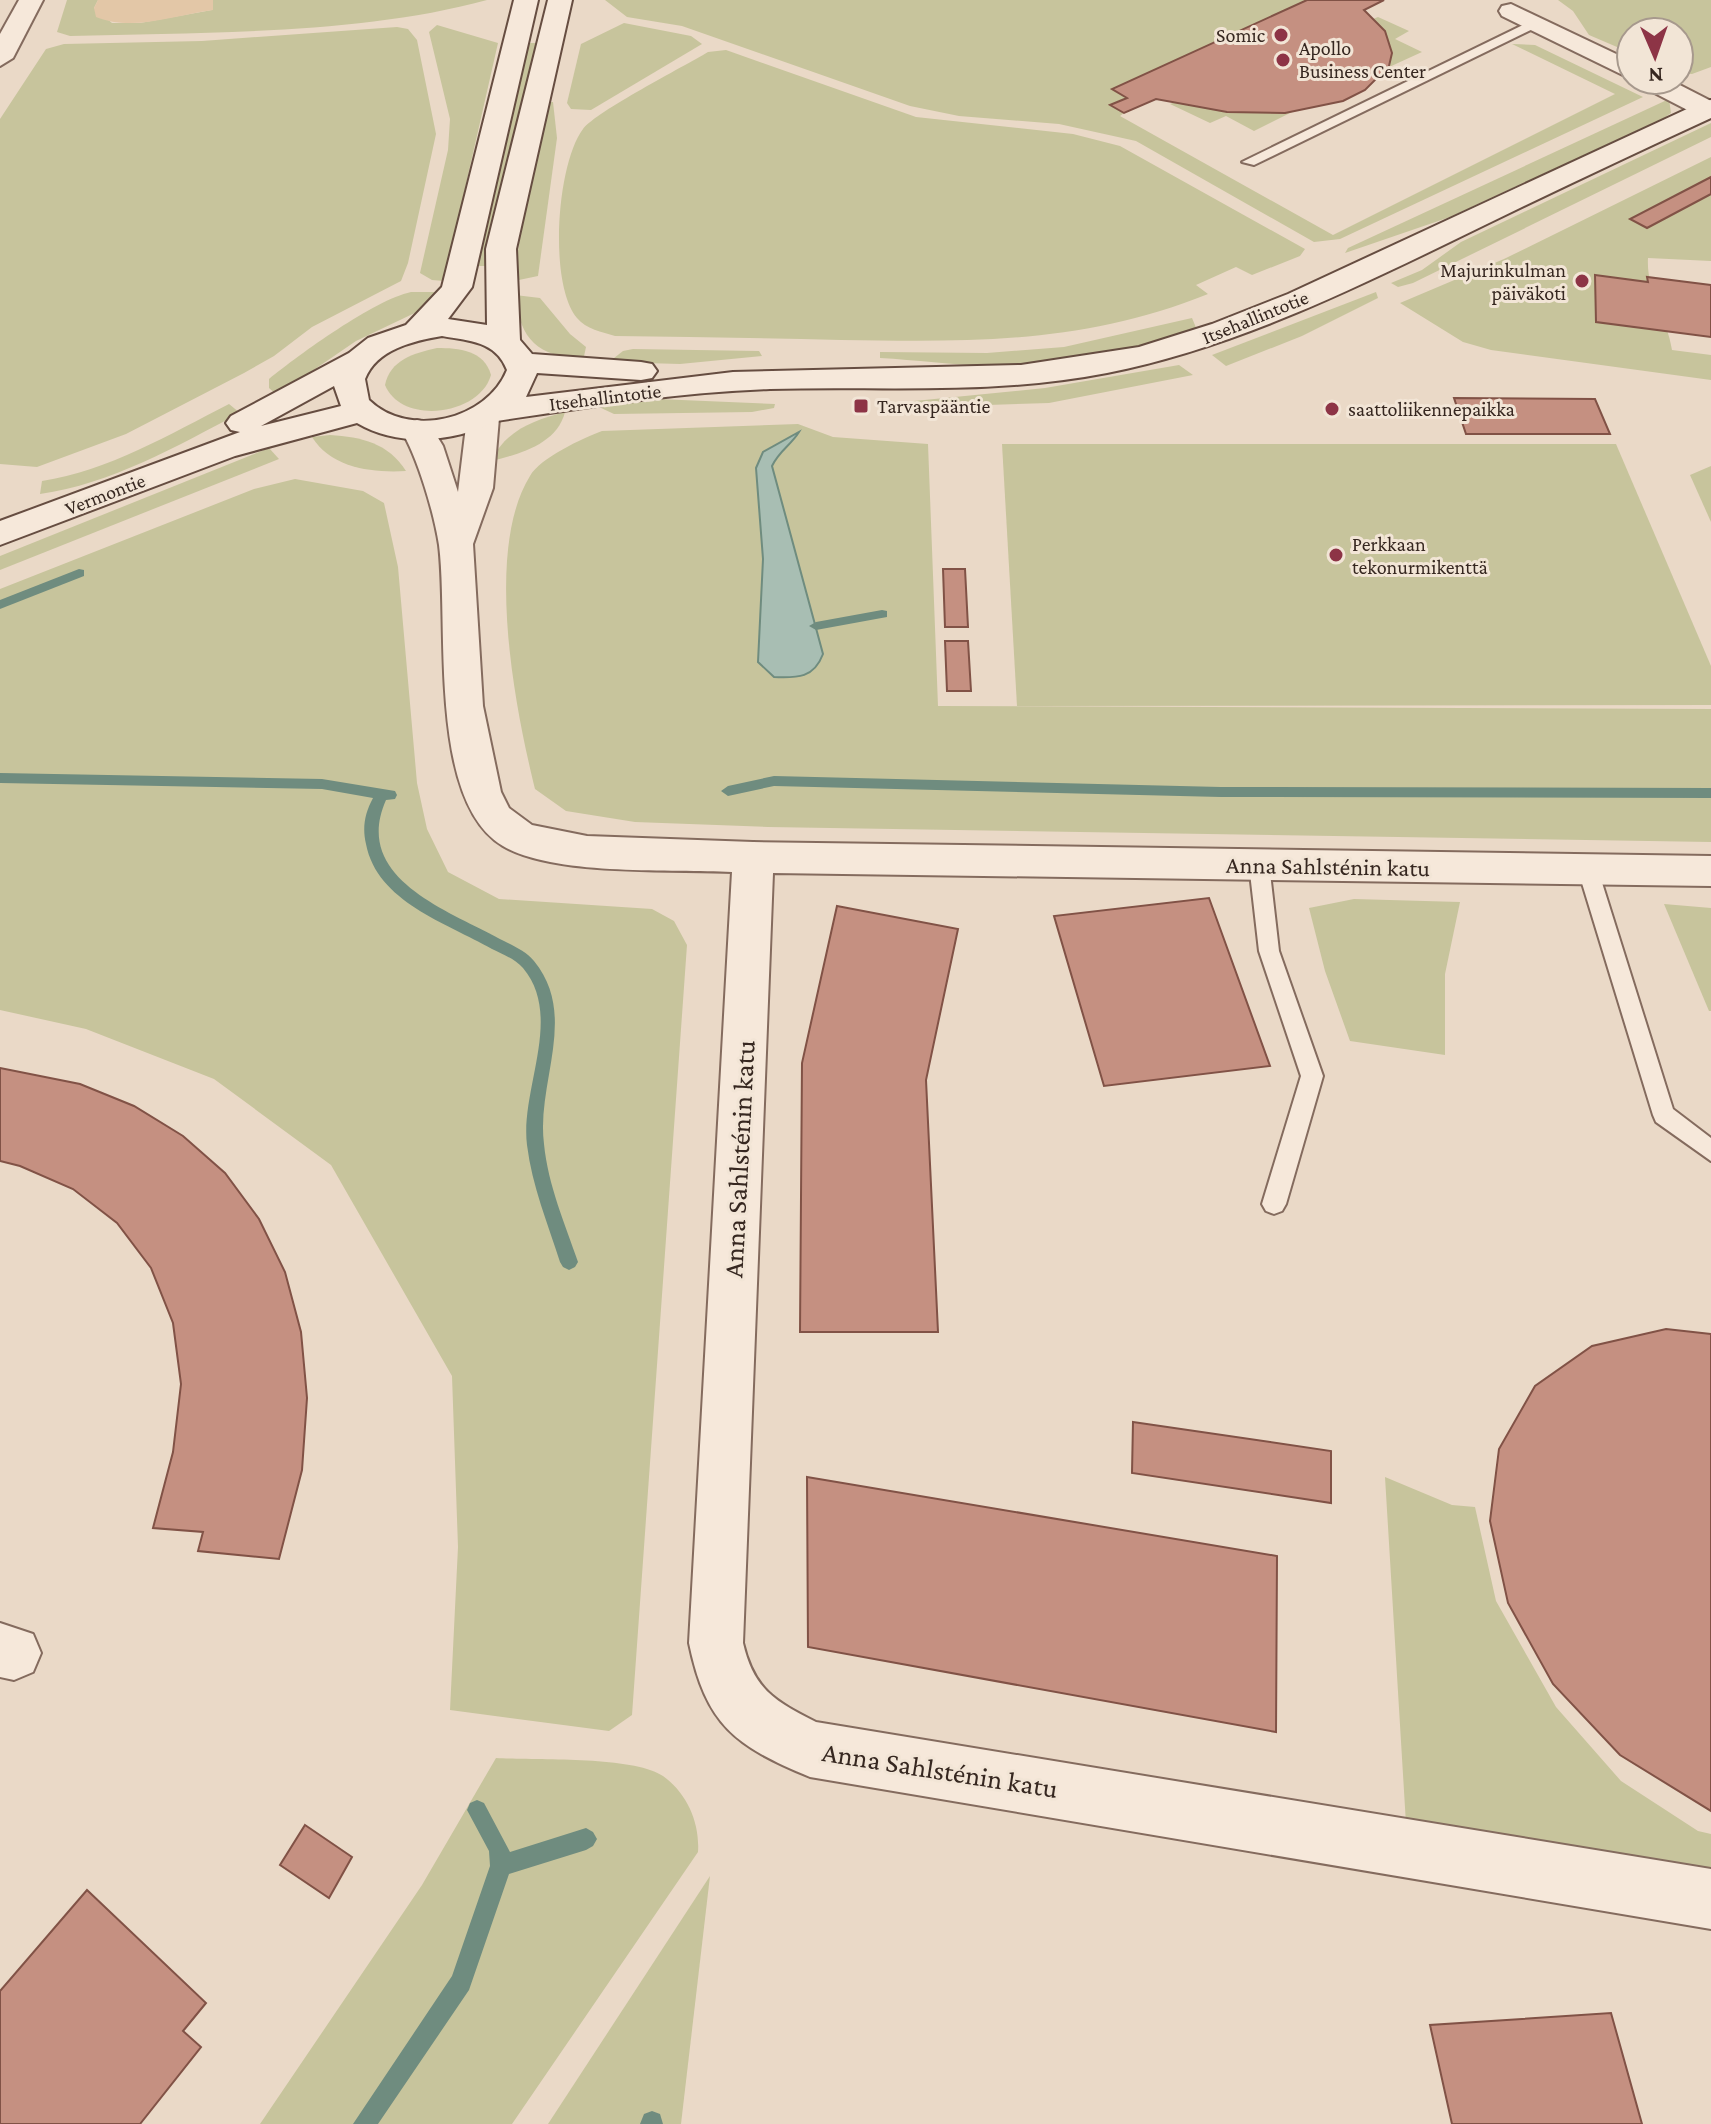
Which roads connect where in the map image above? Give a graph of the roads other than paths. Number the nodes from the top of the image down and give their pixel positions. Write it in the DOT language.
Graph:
graph roads {
  1 [pos="31,0"];
  2 [pos="526,0"];
  3 [pos="560,0"];
  4 [pos="1509,6"];
  5 [pos="1535,23"];
  6 [pos="0,58"];
  7 [pos="1615,63"];
  8 [pos="1683,96"];
  9 [pos="1709,109"];
  10 [pos="1249,162"];
  11 [pos="418,330"];
  12 [pos="514,352"];
  13 [pos="361,359"];
  14 [pos="763,380"];
  15 [pos="362,412"];
  16 [pos="489,415"];
  17 [pos="417,430"];
  18 [pos="209,450"];
  19 [pos="0,534"];
  20 [pos="456,544"];
  21 [pos="753,857"];
  22 [pos="1259,864"];
  23 [pos="1588,870"];
  24 [pos="1711,871"];
  25 [pos="1711,1151"];
  26 [pos="1274,1204"];
  27 [pos="1711,1899"];
  1 -- 6 [label="main road"];
  2 -- 11 [label="main road"];
  3 -- 12 [label="main road"];
  4 -- 5 [label="main road"];
  5 -- 7 [label="main road"];
  5 -- 10 [label="lane"];
  8 -- 9 [label="main road"];
  9 -- 14 [label="main road, Itsehallintotie"];
  11 -- 12 [label="main road"];
  11 -- 13 [label="main road"];
  12 -- 14 [label="main road, Itsehallintotie"];
  12 -- 16 [label="main road"];
  13 -- 15 [label="main road"];
  13 -- 18 [label="main road, Vermontie"];
  14 -- 16 [label="main road, Itsehallintotie"];
  15 -- 17 [label="main road"];
  15 -- 18 [label="main road, Vermontie"];
  16 -- 17 [label="main road"];
  16 -- 20 [label="main road, Anna Sahlsténin katu"];
  17 -- 20 [label="main road, Anna Sahlsténin katu"];
  18 -- 19 [label="main road, Vermontie"];
  20 -- 21 [label="main road, Anna Sahlsténin katu"];
  21 -- 22 [label="main road, Anna Sahlsténin katu"];
  21 -- 27 [label="main road, Anna Sahlsténin katu"];
  22 -- 23 [label="main road, Anna Sahlsténin katu"];
  22 -- 26 [label="lane"];
  23 -- 24 [label="main road, Anna Sahlsténin katu"];
  23 -- 25 [label="lane"];
}
